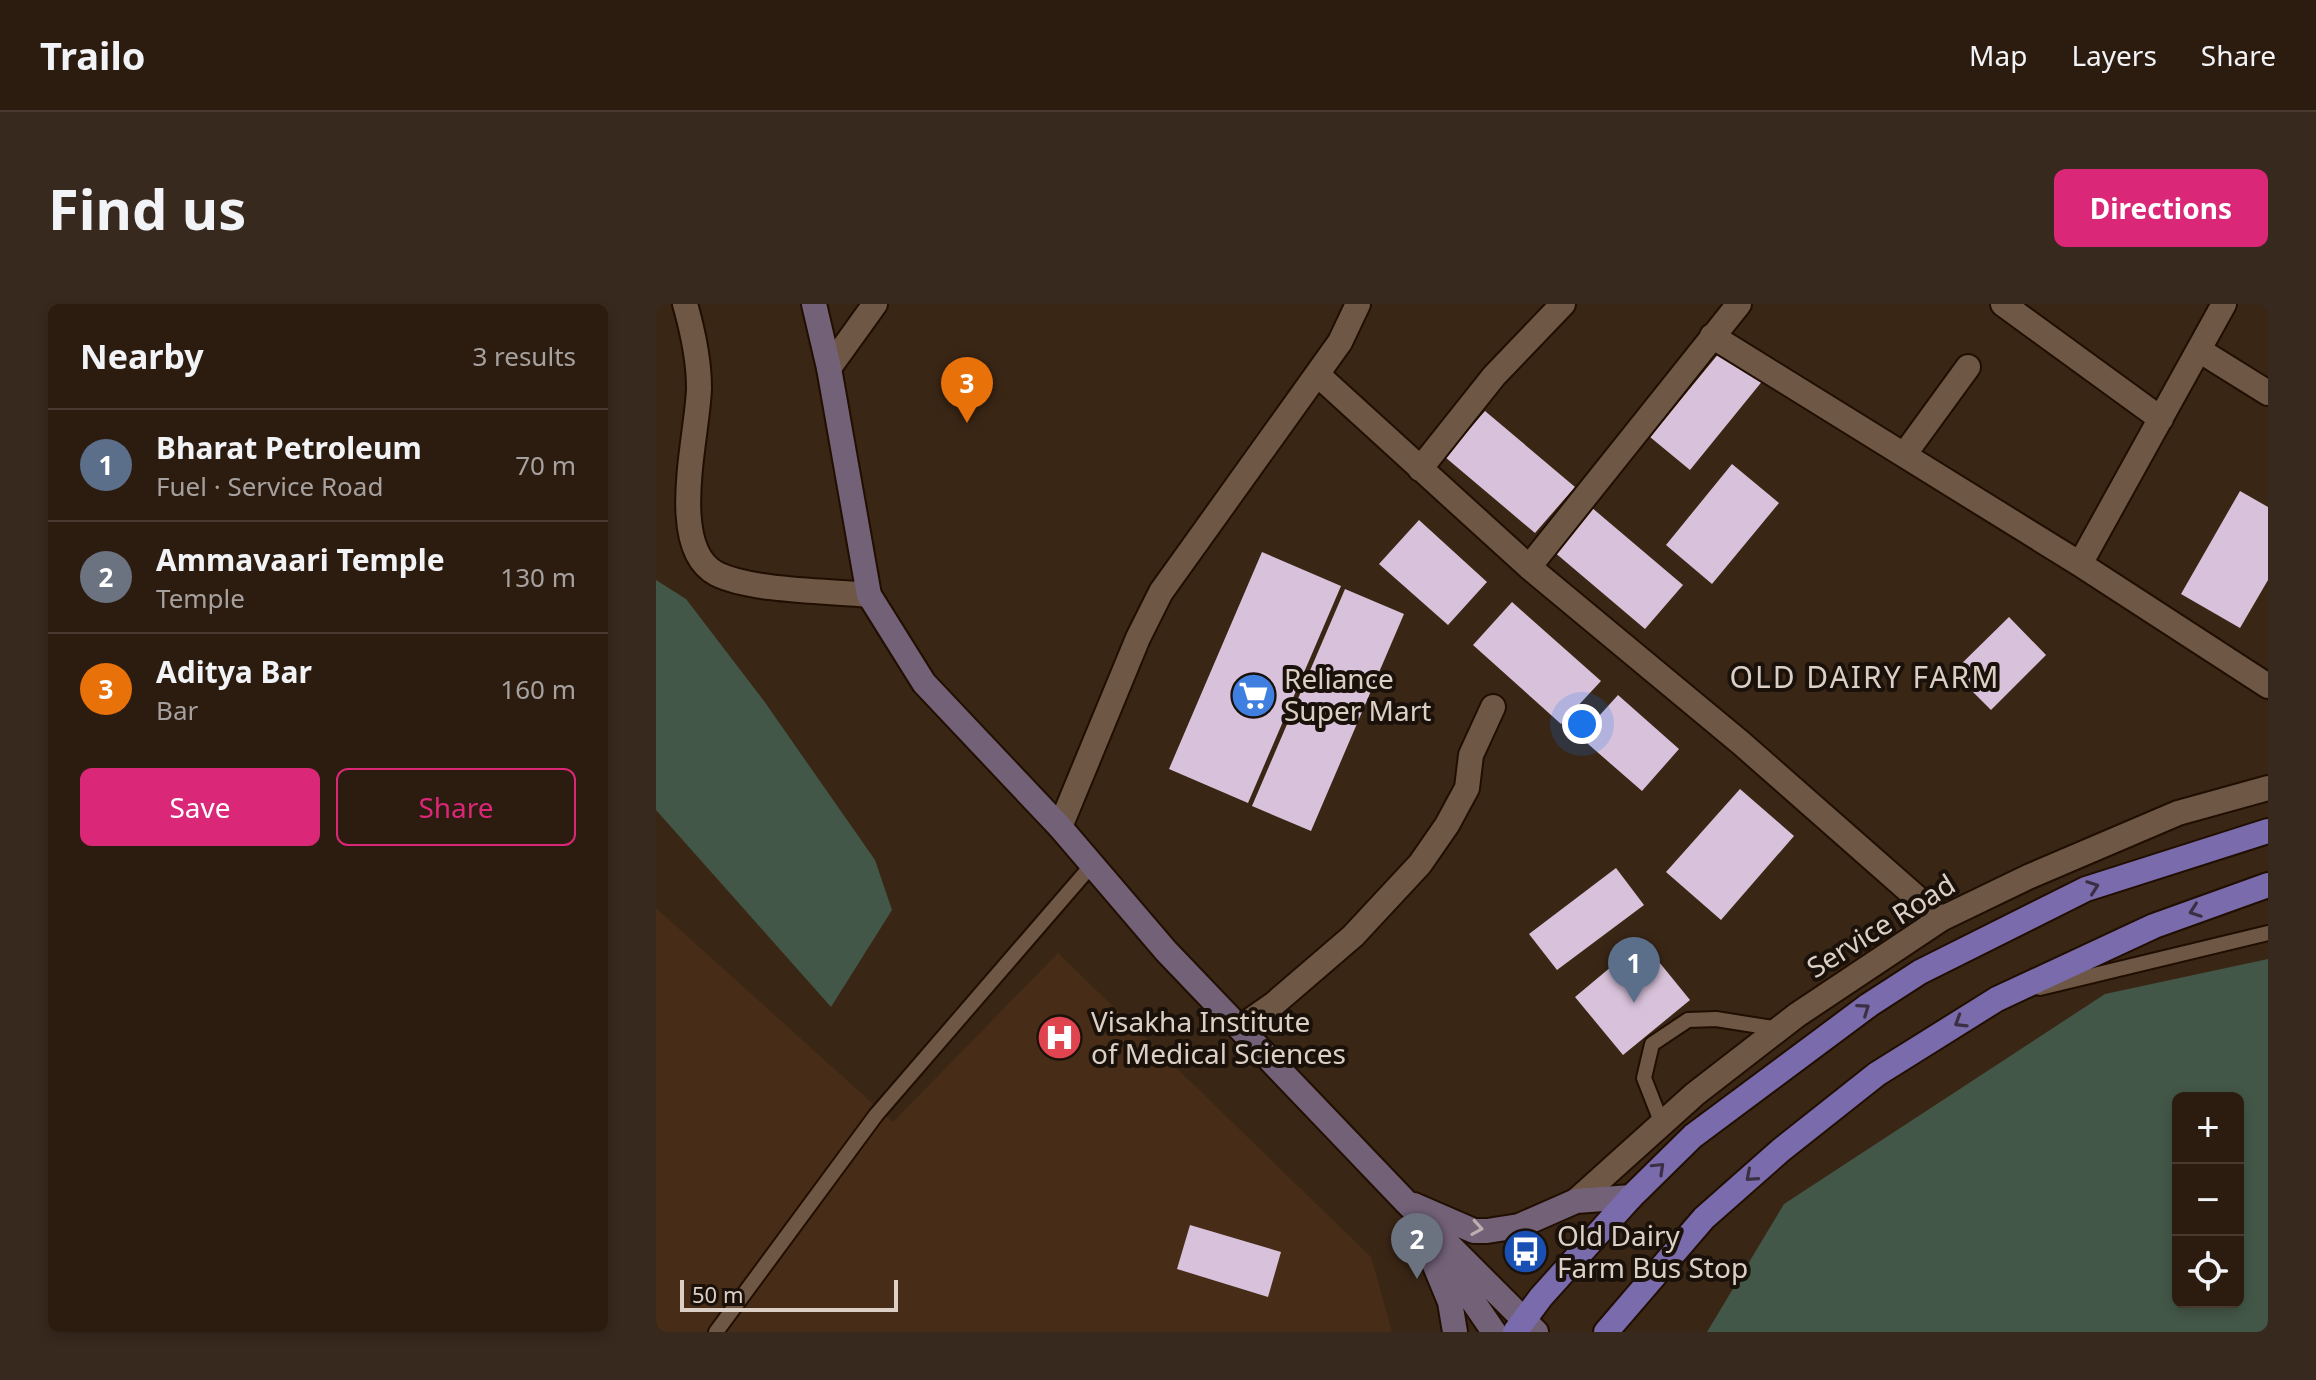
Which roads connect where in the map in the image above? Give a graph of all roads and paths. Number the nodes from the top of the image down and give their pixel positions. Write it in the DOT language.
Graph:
graph roads {
  1 [pos="685,304"];
  2 [pos="814,304"];
  3 [pos="875,304"];
  4 [pos="1358,304"];
  5 [pos="1563,304"];
  6 [pos="1739,304"];
  7 [pos="2003,304"];
  8 [pos="2224,304"];
  9 [pos="1712,336"];
  10 [pos="2199,350"];
  11 [pos="1968,367"];
  12 [pos="829,368"];
  13 [pos="1317,374"];
  14 [pos="2268,393"];
  15 [pos="2161,419"];
  16 [pos="1904,455"];
  17 [pos="1420,469"];
  18 [pos="2080,564"];
  19 [pos="1529,567"];
  20 [pos="869,595"];
  21 [pos="2268,686"];
  22 [pos="1493,707"];
  23 [pos="2268,788"];
  24 [pos="1060,827"];
  25 [pos="2268,831"];
  26 [pos="1091,866"];
  27 [pos="2268,885"];
  28 [pos="1941,919"];
  29 [pos="2268,933"];
  30 [pos="1997,999"];
  31 [pos="1241,1027"];
  32 [pos="1779,1029"];
  33 [pos="1662,1124"];
  34 [pos="1631,1197"];
  35 [pos="1405,1201"];
  36 [pos="1576,1201"];
  37 [pos="1525,1328"];
  38 [pos="716,1332"];
  39 [pos="1455,1332"];
  40 [pos="1494,1332"];
  41 [pos="1606,1332"];
  1 -- 20 [label="street"];
  2 -- 12 [label="street"];
  3 -- 12 [label="street"];
  4 -- 13 [label="street"];
  5 -- 17 [label="street"];
  6 -- 9 [label="street"];
  7 -- 15 [label="street"];
  8 -- 10 [label="street"];
  9 -- 16 [label="street"];
  9 -- 19 [label="street"];
  10 -- 14 [label="street"];
  10 -- 15 [label="street"];
  11 -- 16 [label="street"];
  12 -- 20 [label="street"];
  13 -- 17 [label="street"];
  13 -- 24 [label="street"];
  15 -- 18 [label="street"];
  16 -- 18 [label="street"];
  17 -- 19 [label="street"];
  18 -- 21 [label="street"];
  19 -- 28 [label="street"];
  20 -- 24 [label="street"];
  22 -- 31 [label="street"];
  23 -- 28 [label="street, Service Road"];
  24 -- 26 [label="street"];
  34 -- 25 [label="main road, one-way"];
  26 -- 31 [label="street"];
  26 -- 38 [label="lane"];
  27 -- 30 [label="main road, one-way"];
  28 -- 32 [label="street, Service Road"];
  29 -- 30 [label="lane"];
  30 -- 41 [label="main road, one-way"];
  31 -- 35 [label="street"];
  32 -- 33 [label="street, Service Road"];
  32 -- 33 [label="lane"];
  33 -- 36 [label="street, Service Road"];
  34 -- 36 [label="street"];
  34 -- 37 [label="main road"];
  35 -- 36 [label="street, one-way"];
  35 -- 37 [label="street"];
  35 -- 39 [label="street"];
  35 -- 40 [label="street"];
}
